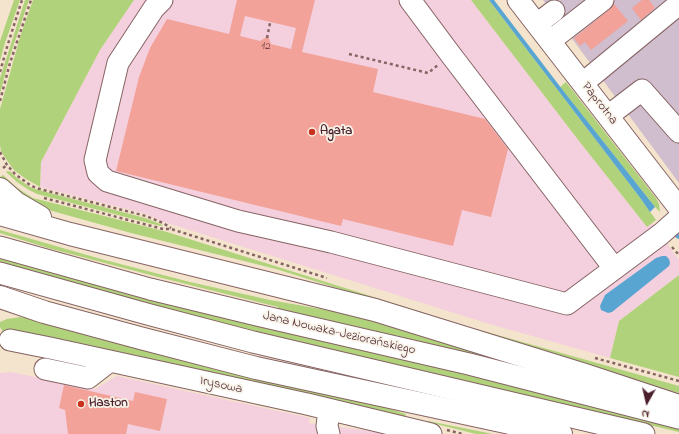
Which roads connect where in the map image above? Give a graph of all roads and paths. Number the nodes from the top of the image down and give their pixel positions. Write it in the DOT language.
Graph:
graph roads {
  1 [pos="22,0"];
  2 [pos="31,0"];
  3 [pos="162,0"];
  4 [pos="410,0"];
  5 [pos="518,0"];
  6 [pos="603,0"];
  7 [pos="679,4"];
  8 [pos="554,11"];
  9 [pos="270,23"];
  10 [pos="537,24"];
  11 [pos="267,38"];
  12 [pos="550,40"];
  13 [pos="348,54"];
  14 [pos="451,55"];
  15 [pos="0,72"];
  16 [pos="583,83"];
  17 [pos="0,101"];
  18 [pos="608,116"];
  19 [pos="679,132"];
  20 [pos="0,152"];
  21 [pos="7,165"];
  22 [pos="2,175"];
  23 [pos="38,196"];
  24 [pos="679,208"];
  25 [pos="0,214"];
  26 [pos="679,218"];
  27 [pos="69,234"];
  28 [pos="0,247"];
  29 [pos="614,268"];
  30 [pos="0,274"];
  31 [pos="0,297"];
  32 [pos="0,312"];
  33 [pos="44,312"];
  34 [pos="10,340"];
  35 [pos="50,348"];
  36 [pos="110,361"];
  37 [pos="679,406"];
  38 [pos="329,410"];
  39 [pos="679,418"];
  40 [pos="329,434"];
  41 [pos="431,434"];
  42 [pos="560,434"];
  43 [pos="644,434"];
  1 -- 15 [label="path"];
  2 -- 17 [label="path"];
  3 -- 29 [label="street"];
  4 -- 14 [label="street"];
  5 -- 10 [label="street, Paprotna"];
  6 -- 12 [label="street"];
  7 -- 16 [label="street"];
  8 -- 10 [label="street"];
  9 -- 11 [label="path"];
  10 -- 12 [label="street, Paprotna"];
  12 -- 16 [label="street, Paprotna"];
  13 -- 14 [label="path"];
  14 -- 29 [label="street"];
  16 -- 18 [label="street, Paprotna"];
  18 -- 19 [label="street"];
  18 -- 24 [label="street, Paprotna"];
  20 -- 21 [label="path"];
  21 -- 22 [label="path"];
  21 -- 23 [label="path"];
  22 -- 27 [label="main road"];
  25 -- 27 [label="main road"];
  26 -- 29 [label="street"];
  27 -- 37 [label="main road"];
  28 -- 39 [label="street, Jana Nowaka-Jeziorańskiego"];
  30 -- 43 [label="street"];
  31 -- 33 [label="main road"];
  32 -- 33 [label="main road"];
  33 -- 42 [label="main road"];
  34 -- 35 [label="street, Irysowa"];
  35 -- 36 [label="street, Irysowa"];
  35 -- 36 [label="street"];
  36 -- 38 [label="street, Irysowa"];
  38 -- 40 [label="street"];
  38 -- 41 [label="street, Irysowa"];
}
